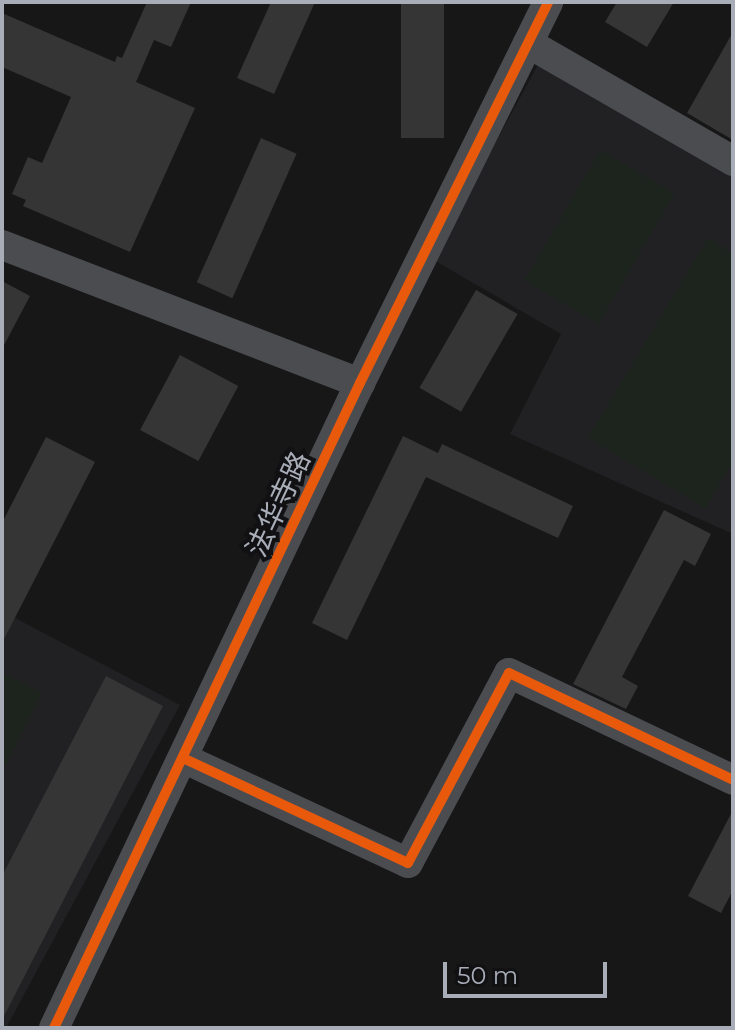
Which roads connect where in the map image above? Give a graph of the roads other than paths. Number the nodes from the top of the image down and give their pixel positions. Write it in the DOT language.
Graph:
graph roads {
  1 [pos="548,2"];
  2 [pos="528,43"];
  3 [pos="733,161"];
  4 [pos="2,245"];
  5 [pos="360,383"];
  6 [pos="185,759"];
  7 [pos="733,780"];
  8 [pos="54,1028"];
  1 -- 2 [label="street, 法华寺路"];
  2 -- 3 [label="street"];
  2 -- 5 [label="street, 法华寺路"];
  4 -- 5 [label="street"];
  5 -- 6 [label="street, 法华寺路"];
  6 -- 7 [label="street"];
  6 -- 8 [label="street, 法华寺路"];
}
